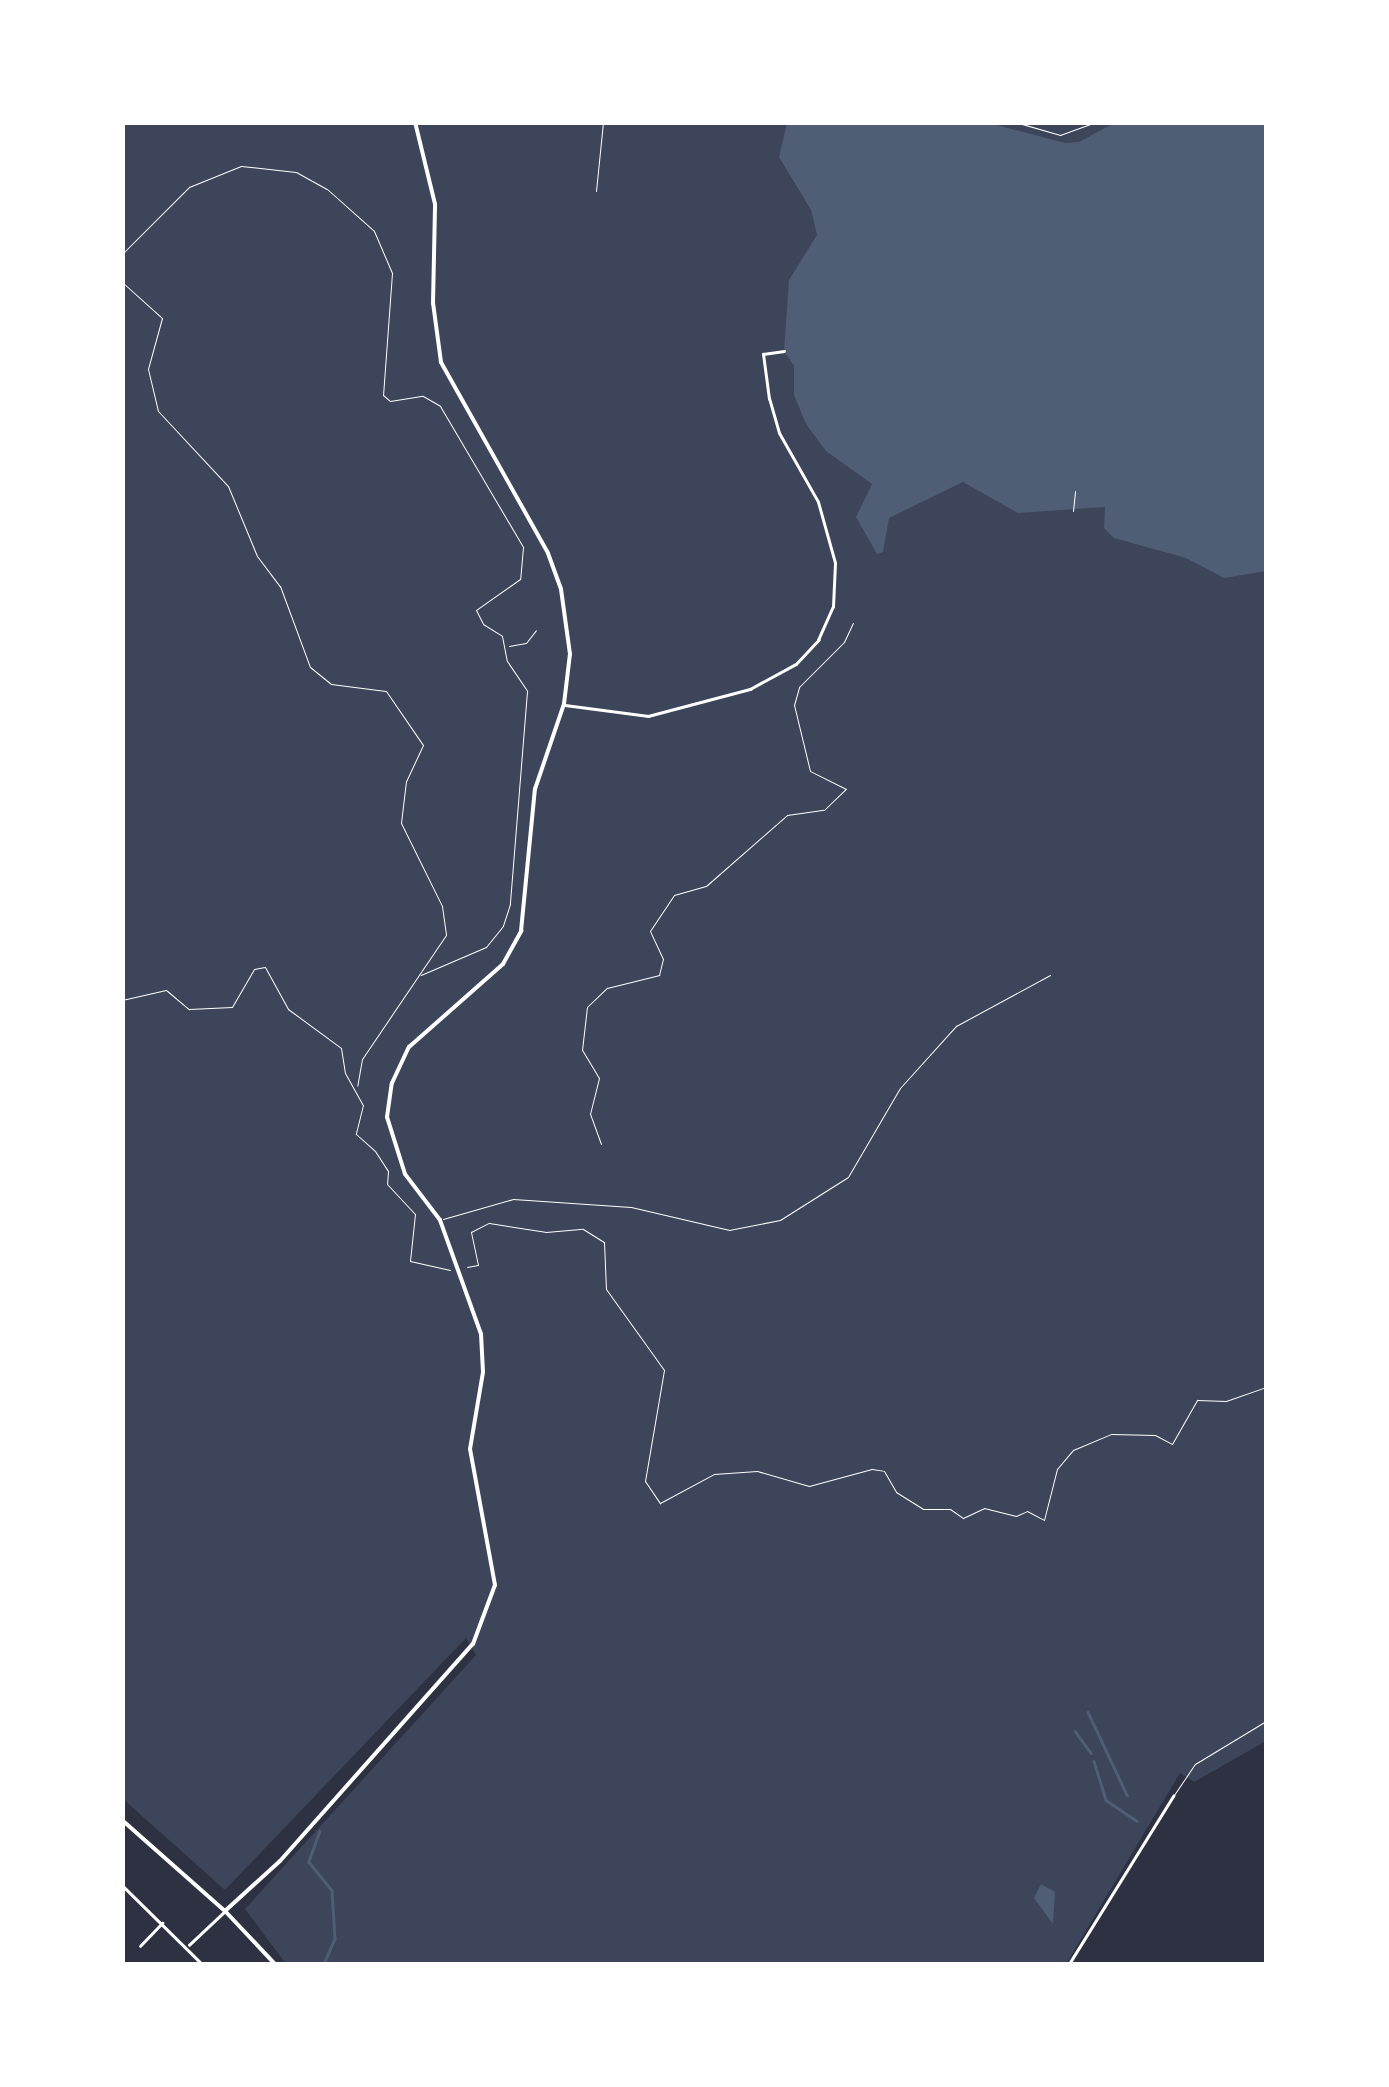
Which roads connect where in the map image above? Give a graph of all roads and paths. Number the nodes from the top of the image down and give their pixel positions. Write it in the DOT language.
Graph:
graph roads {
  1 [pos="414,122"];
  2 [pos="603,122"];
  3 [pos="1015,122"];
  4 [pos="1096,122"];
  5 [pos="596,191"];
  6 [pos="122,254"];
  7 [pos="122,282"];
  8 [pos="784,351"];
  9 [pos="1075,491"];
  10 [pos="1073,511"];
  11 [pos="853,623"];
  12 [pos="536,630"];
  13 [pos="506,647"];
  14 [pos="564,704"];
  15 [pos="1050,975"];
  16 [pos="421,976"];
  17 [pos="122,1000"];
  18 [pos="357,1086"];
  19 [pos="600,1144"];
  20 [pos="440,1220"];
  21 [pos="467,1267"];
  22 [pos="450,1270"];
  23 [pos="1266,1387"];
  24 [pos="1266,1721"];
  25 [pos="1173,1796"];
  26 [pos="122,1820"];
  27 [pos="122,1885"];
  28 [pos="226,1911"];
  29 [pos="163,1922"];
  30 [pos="140,1946"];
  31 [pos="188,1946"];
  32 [pos="202,1964"];
  33 [pos="275,1964"];
  34 [pos="1068,1964"];
  1 -- 14 [label="main road"];
  2 -- 5 [label="path"];
  3 -- 4 [label="path"];
  6 -- 13 [label="path"];
  7 -- 16 [label="path"];
  8 -- 14 [label="street"];
  9 -- 10 [label="path"];
  11 -- 19 [label="path"];
  12 -- 13 [label="path"];
  13 -- 16 [label="path"];
  14 -- 20 [label="main road"];
  15 -- 20 [label="lane"];
  16 -- 18 [label="path"];
  17 -- 18 [label="path"];
  18 -- 22 [label="path"];
  20 -- 28 [label="main road"];
  21 -- 23 [label="path"];
  24 -- 25 [label="lane"];
  25 -- 34 [label="street"];
  26 -- 28 [label="main road"];
  27 -- 29 [label="street"];
  28 -- 31 [label="street"];
  28 -- 33 [label="main road"];
  29 -- 30 [label="street"];
  29 -- 31 [label="street"];
  31 -- 32 [label="street"];
}
